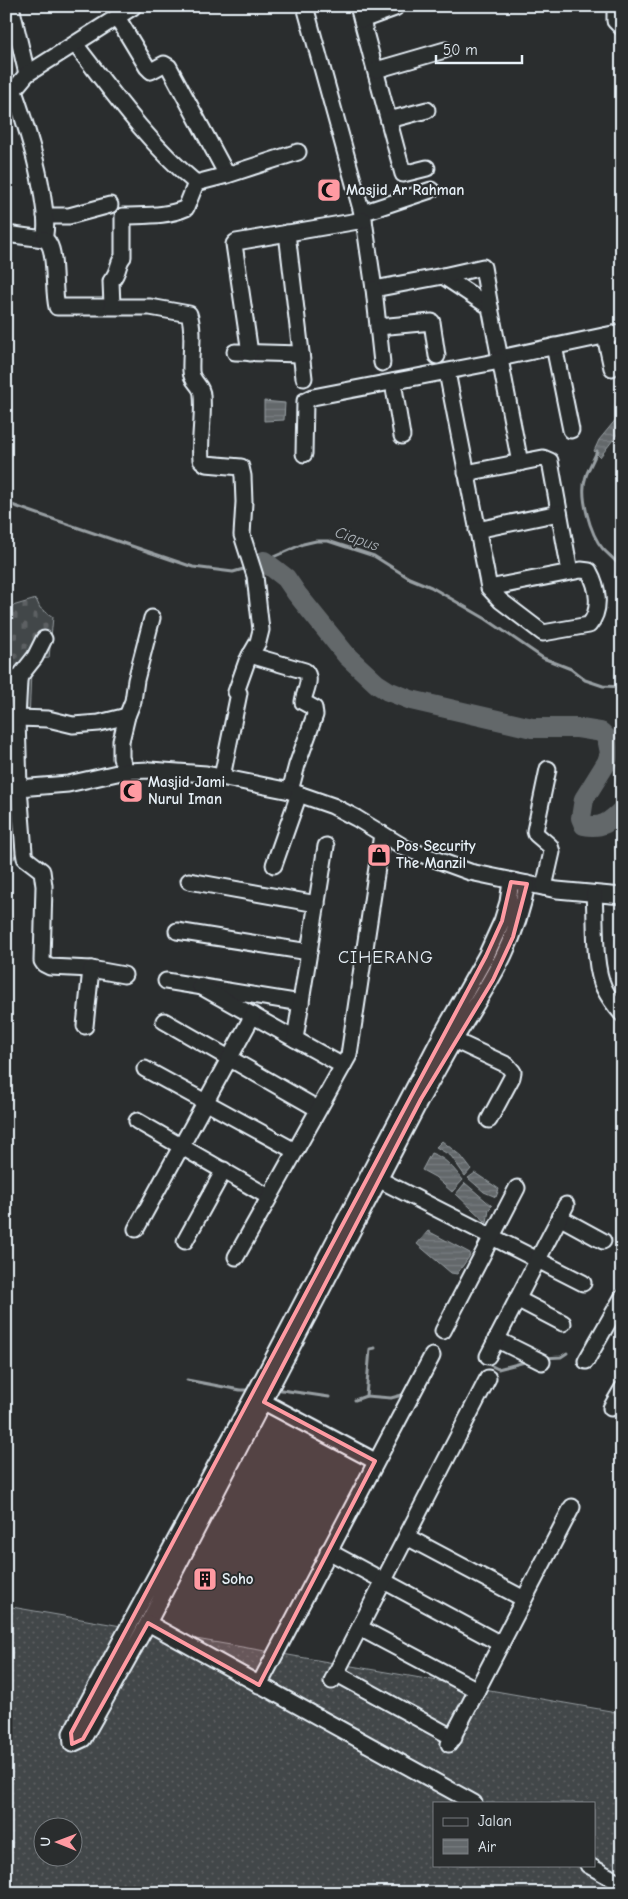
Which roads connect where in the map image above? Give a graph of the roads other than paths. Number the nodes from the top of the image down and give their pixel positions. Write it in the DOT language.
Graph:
graph roads {
  1 [pos="11,6"];
  2 [pos="305,6"];
  3 [pos="615,6"];
  4 [pos="132,7"];
  5 [pos="395,8"];
  6 [pos="360,13"];
  7 [pos="117,17"];
  8 [pos="620,25"];
  9 [pos="75,44"];
  10 [pos="445,50"];
  11 [pos="376,70"];
  12 [pos="27,74"];
  13 [pos="10,94"];
  14 [pos="427,110"];
  15 [pos="389,120"];
  16 [pos="298,152"];
  17 [pos="427,168"];
  18 [pos="227,175"];
  19 [pos="196,183"];
  20 [pos="431,190"];
  21 [pos="110,205"];
  22 [pos="45,216"];
  23 [pos="363,217"];
  24 [pos="287,233"];
  25 [pos="6,234"];
  26 [pos="44,239"];
  27 [pos="443,276"];
  28 [pos="374,289"];
  29 [pos="112,306"];
  30 [pos="490,307"];
  31 [pos="378,327"];
  32 [pos="622,332"];
  33 [pos="606,336"];
  34 [pos="554,346"];
  35 [pos="301,354"];
  36 [pos="437,356"];
  37 [pos="500,360"];
  38 [pos="382,363"];
  39 [pos="612,368"];
  40 [pos="447,372"];
  41 [pos="304,378"];
  42 [pos="392,382"];
  43 [pos="571,430"];
  44 [pos="402,436"];
  45 [pos="304,454"];
  46 [pos="520,463"];
  47 [pos="466,473"];
  48 [pos="559,513"];
  49 [pos="478,530"];
  50 [pos="570,572"];
  51 [pos="489,588"];
  52 [pos="152,618"];
  53 [pos="44,639"];
  54 [pos="250,655"];
  55 [pos="127,716"];
  56 [pos="17,718"];
  57 [pos="548,770"];
  58 [pos="126,771"];
  59 [pos="222,777"];
  60 [pos="12,788"];
  61 [pos="294,793"];
  62 [pos="382,834"];
  63 [pos="326,846"];
  64 [pos="274,865"];
  65 [pos="189,881"];
  66 [pos="510,882"];
  67 [pos="527,884"];
  68 [pos="544,887"];
  69 [pos="594,894"];
  70 [pos="622,896"];
  71 [pos="317,904"];
  72 [pos="506,910"];
  73 [pos="520,916"];
  74 [pos="177,931"];
  75 [pos="310,952"];
  76 [pos="91,969"];
  77 [pos="124,975"];
  78 [pos="166,981"];
  79 [pos="200,986"];
  80 [pos="301,1003"];
  81 [pos="622,1014"];
  82 [pos="253,1015"];
  83 [pos="164,1020"];
  84 [pos="85,1026"];
  85 [pos="448,1038"];
  86 [pos="295,1039"];
  87 [pos="229,1058"];
  88 [pos="343,1066"];
  89 [pos="146,1068"];
  90 [pos="206,1101"];
  91 [pos="318,1110"];
  92 [pos="490,1120"];
  93 [pos="137,1121"];
  94 [pos="181,1146"];
  95 [pos="295,1150"];
  96 [pos="224,1170"];
  97 [pos="380,1180"];
  98 [pos="517,1188"];
  99 [pos="269,1197"];
  100 [pos="136,1229"];
  101 [pos="492,1237"];
  102 [pos="185,1241"];
  103 [pos="603,1241"];
  104 [pos="236,1258"];
  105 [pos="537,1260"];
  106 [pos="583,1283"];
  107 [pos="622,1298"];
  108 [pos="517,1299"];
  109 [pos="616,1322"];
  110 [pos="563,1323"];
  111 [pos="443,1331"];
  112 [pos="496,1340"];
  113 [pos="432,1356"];
  114 [pos="488,1356"];
  115 [pos="542,1362"];
  116 [pos="586,1362"];
  117 [pos="488,1378"];
  118 [pos="622,1389"];
  119 [pos="264,1402"];
  120 [pos="611,1408"];
  121 [pos="375,1461"];
  122 [pos="572,1507"];
  123 [pos="407,1537"];
  124 [pos="328,1551"];
  125 [pos="384,1582"];
  126 [pos="524,1599"];
  127 [pos="148,1623"];
  128 [pos="360,1628"];
  129 [pos="501,1644"];
  130 [pos="259,1685"];
  131 [pos="477,1690"];
  132 [pos="472,1802"];
  133 [pos="590,1866"];
  134 [pos="622,1884"];
  1 -- 12 [label="street"];
  2 -- 23 [label="street"];
  3 -- 8 [label="street"];
  4 -- 7 [label="street"];
  5 -- 6 [label="street"];
  6 -- 11 [label="street"];
  7 -- 9 [label="street"];
  7 -- 18 [label="street"];
  9 -- 12 [label="street"];
  9 -- 19 [label="street"];
  10 -- 11 [label="street"];
  11 -- 15 [label="street"];
  12 -- 13 [label="street"];
  13 -- 22 [label="street"];
  14 -- 15 [label="street"];
  15 -- 17 [label="street"];
  16 -- 18 [label="street"];
  18 -- 19 [label="street"];
  19 -- 29 [label="street"];
  20 -- 23 [label="street"];
  21 -- 22 [label="street"];
  22 -- 26 [label="street"];
  23 -- 24 [label="street"];
  23 -- 28 [label="street"];
  24 -- 35 [label="street"];
  24 -- 35 [label="street"];
  25 -- 26 [label="street"];
  26 -- 29 [label="street"];
  27 -- 28 [label="street"];
  27 -- 30 [label="street"];
  27 -- 30 [label="street"];
  28 -- 31 [label="street"];
  29 -- 54 [label="street"];
  30 -- 37 [label="street"];
  31 -- 36 [label="street"];
  31 -- 38 [label="street"];
  32 -- 33 [label="street"];
  33 -- 34 [label="street"];
  33 -- 39 [label="street"];
  34 -- 37 [label="street"];
  34 -- 43 [label="street"];
  35 -- 41 [label="street"];
  37 -- 40 [label="street"];
  37 -- 46 [label="street"];
  40 -- 42 [label="street"];
  40 -- 47 [label="street"];
  42 -- 44 [label="street"];
  42 -- 45 [label="street"];
  46 -- 47 [label="street"];
  46 -- 48 [label="street"];
  47 -- 49 [label="street"];
  48 -- 49 [label="street"];
  48 -- 50 [label="street"];
  49 -- 51 [label="street"];
  50 -- 51 [label="street"];
  50 -- 51 [label="street"];
  52 -- 55 [label="street"];
  53 -- 56 [label="street"];
  54 -- 59 [label="street"];
  54 -- 61 [label="street"];
  55 -- 56 [label="street"];
  55 -- 58 [label="street"];
  56 -- 60 [label="street"];
  57 -- 68 [label="street"];
  58 -- 59 [label="street"];
  58 -- 60 [label="street"];
  59 -- 61 [label="street"];
  60 -- 76 [label="street"];
  61 -- 62 [label="street"];
  61 -- 64 [label="street"];
  62 -- 66 [label="street"];
  62 -- 88 [label="street"];
  63 -- 71 [label="street"];
  65 -- 71 [label="street"];
  66 -- 67 [label="street"];
  66 -- 72 [label="street"];
  67 -- 68 [label="street"];
  67 -- 73 [label="street"];
  68 -- 69 [label="street"];
  69 -- 70 [label="street"];
  69 -- 81 [label="street"];
  71 -- 75 [label="street"];
  72 -- 73 [label="street"];
  72 -- 85 [label="street"];
  73 -- 85 [label="street"];
  74 -- 75 [label="street"];
  75 -- 80 [label="street"];
  76 -- 77 [label="street"];
  76 -- 84 [label="street"];
  78 -- 79 [label="street"];
  79 -- 80 [label="street"];
  79 -- 82 [label="street"];
  80 -- 86 [label="street"];
  82 -- 86 [label="street"];
  82 -- 87 [label="street"];
  83 -- 87 [label="street"];
  85 -- 92 [label="street"];
  85 -- 97 [label="street"];
  85 -- 127 [label="street"];
  86 -- 88 [label="street"];
  87 -- 90 [label="street"];
  87 -- 91 [label="street"];
  88 -- 91 [label="street"];
  89 -- 90 [label="street"];
  90 -- 94 [label="street"];
  90 -- 95 [label="street"];
  91 -- 95 [label="street"];
  93 -- 94 [label="street"];
  94 -- 96 [label="street"];
  94 -- 100 [label="street"];
  95 -- 99 [label="street"];
  96 -- 99 [label="street"];
  96 -- 102 [label="street"];
  97 -- 101 [label="street"];
  97 -- 119 [label="street"];
  98 -- 101 [label="street"];
  99 -- 104 [label="street"];
  101 -- 105 [label="street"];
  101 -- 111 [label="street"];
  103 -- 105 [label="street"];
  105 -- 106 [label="street"];
  105 -- 108 [label="street"];
  107 -- 109 [label="street"];
  108 -- 110 [label="street"];
  108 -- 112 [label="street"];
  109 -- 116 [label="street"];
  112 -- 114 [label="street"];
  112 -- 115 [label="street"];
  113 -- 121 [label="street"];
  117 -- 123 [label="street"];
  118 -- 120 [label="street"];
  119 -- 121 [label="street"];
  119 -- 127 [label="street"];
  121 -- 124 [label="street"];
  122 -- 126 [label="street"];
  123 -- 125 [label="street"];
  123 -- 126 [label="street"];
  124 -- 125 [label="street"];
  124 -- 130 [label="street"];
  125 -- 128 [label="street"];
  125 -- 129 [label="street"];
  126 -- 129 [label="street"];
  127 -- 130 [label="street"];
  128 -- 131 [label="street"];
  128 -- 131 [label="street"];
  129 -- 131 [label="street"];
  130 -- 132 [label="street"];
  133 -- 134 [label="street"];
}
